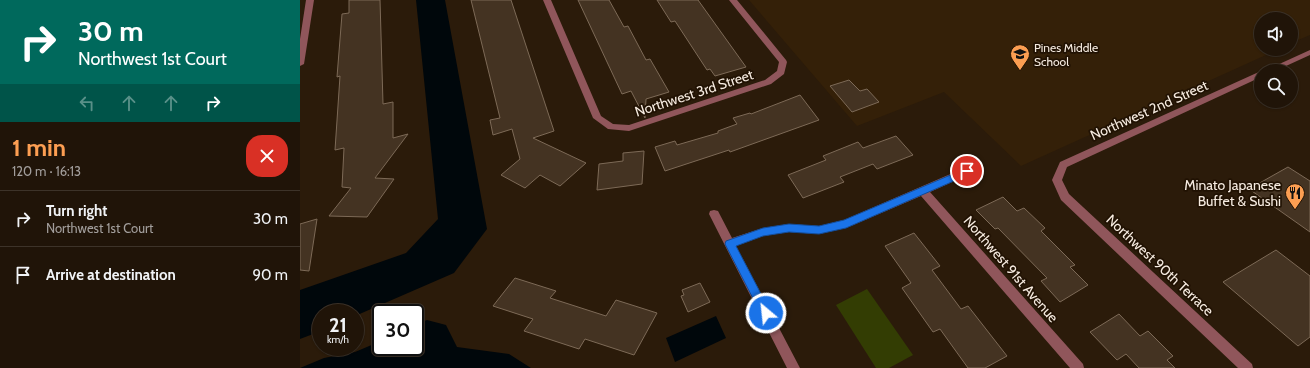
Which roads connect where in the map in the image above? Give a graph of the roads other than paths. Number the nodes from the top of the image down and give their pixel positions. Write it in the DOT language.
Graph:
graph roads {
  1 [pos="310,0"];
  2 [pos="547,0"];
  3 [pos="732,0"];
  4 [pos="1310,52"];
  5 [pos="300,64"];
  6 [pos="1283,64"];
  7 [pos="1254,77"];
  8 [pos="967,166"];
  9 [pos="1057,180"];
  10 [pos="922,190"];
  11 [pos="714,214"];
  12 [pos="730,244"];
  13 [pos="794,368"];
  14 [pos="1078,368"];
  15 [pos="1247,368"];
  1 -- 5 [label="street"];
  2 -- 3 [label="street, Northwest 3rd Street"];
  4 -- 6 [label="street"];
  7 -- 9 [label="street, Northwest 2nd Street"];
  8 -- 10 [label="street"];
  9 -- 15 [label="street, Northwest 90th Terrace"];
  10 -- 12 [label="street"];
  10 -- 14 [label="street, Northwest 91st Avenue"];
  11 -- 12 [label="street"];
  12 -- 13 [label="street"];
}
